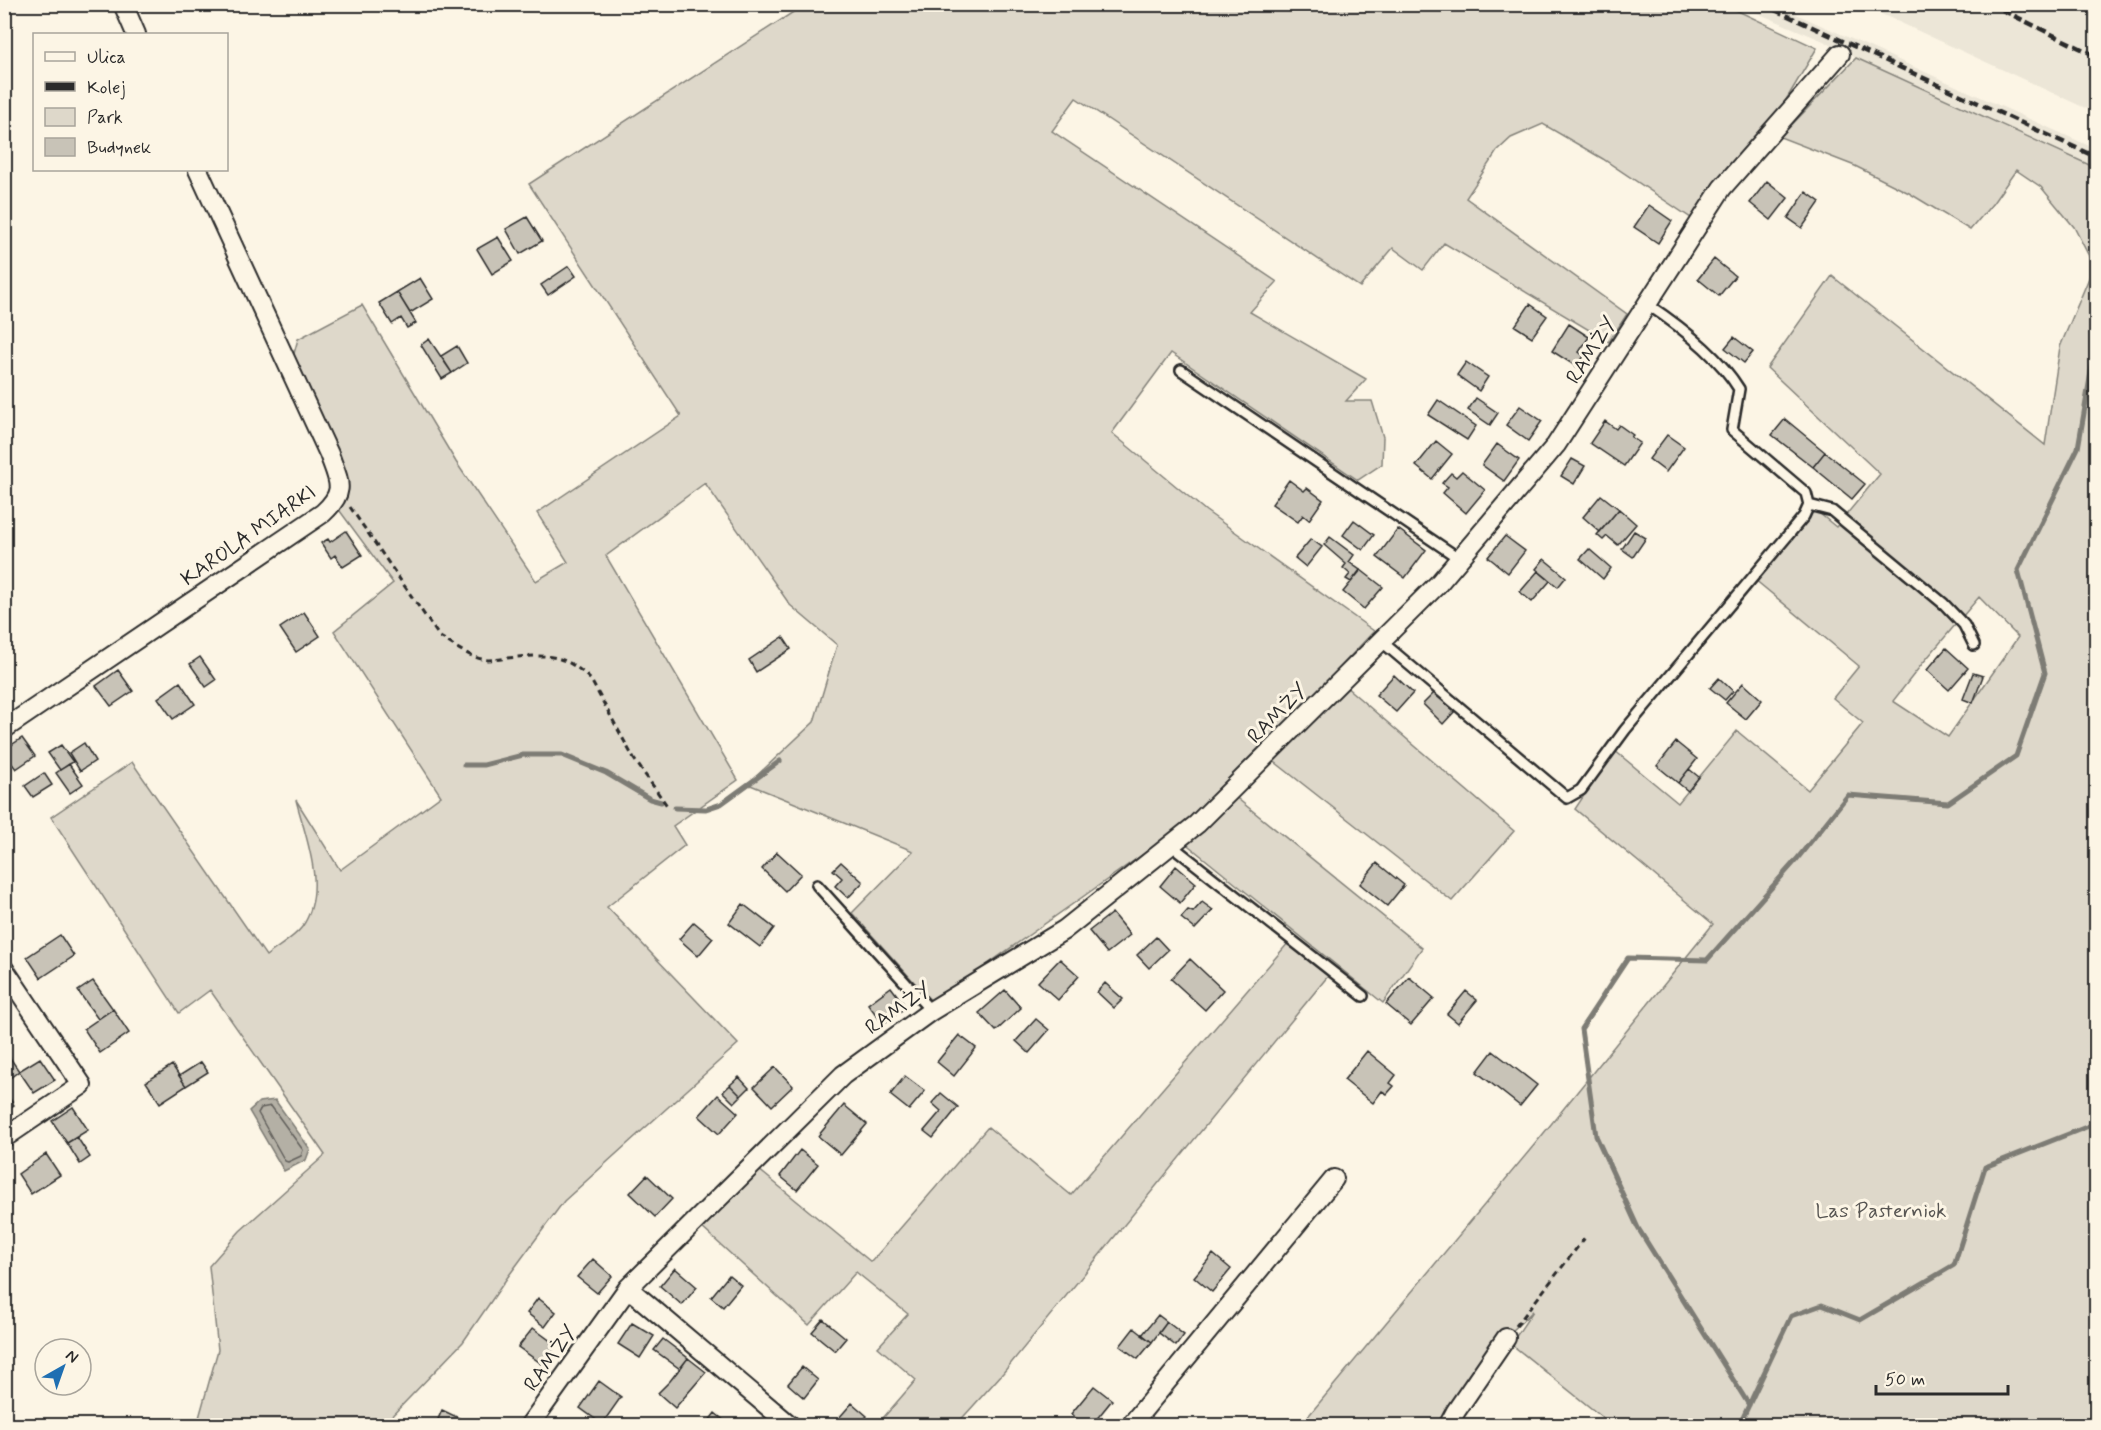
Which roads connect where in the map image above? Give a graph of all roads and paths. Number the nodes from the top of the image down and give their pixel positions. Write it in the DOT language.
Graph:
graph roads {
  1 [pos="123,4"];
  2 [pos="136,33"];
  3 [pos="1840,54"];
  4 [pos="198,171"];
  5 [pos="1647,304"];
  6 [pos="1181,370"];
  7 [pos="340,492"];
  8 [pos="1809,505"];
  9 [pos="1460,559"];
  10 [pos="1381,641"];
  11 [pos="1974,645"];
  12 [pos="4,729"];
  13 [pos="668,807"];
  14 [pos="1171,845"];
  15 [pos="817,885"];
  16 [pos="4,969"];
  17 [pos="1363,996"];
  18 [pos="931,1011"];
  19 [pos="4,1138"];
  20 [pos="1334,1179"];
  21 [pos="1587,1235"];
  22 [pos="628,1288"];
  23 [pos="1506,1338"];
  24 [pos="529,1425"];
  25 [pos="791,1425"];
  26 [pos="1130,1425"];
  27 [pos="1448,1425"];
  1 -- 2 [label="street"];
  3 -- 5 [label="street, RAMŻY"];
  4 -- 7 [label="street, KAROLA MIARKI"];
  5 -- 8 [label="lane"];
  5 -- 9 [label="street, RAMŻY"];
  6 -- 9 [label="lane"];
  7 -- 12 [label="street, KAROLA MIARKI"];
  7 -- 13 [label="path"];
  8 -- 10 [label="lane"];
  8 -- 11 [label="lane"];
  9 -- 10 [label="street, RAMŻY"];
  10 -- 14 [label="street, RAMŻY"];
  14 -- 17 [label="lane"];
  14 -- 18 [label="street, RAMŻY"];
  15 -- 18 [label="lane"];
  16 -- 19 [label="street"];
  18 -- 22 [label="street, RAMŻY"];
  20 -- 26 [label="street"];
  21 -- 23 [label="path"];
  22 -- 24 [label="street, RAMŻY"];
  22 -- 25 [label="street"];
  23 -- 27 [label="street"];
}
